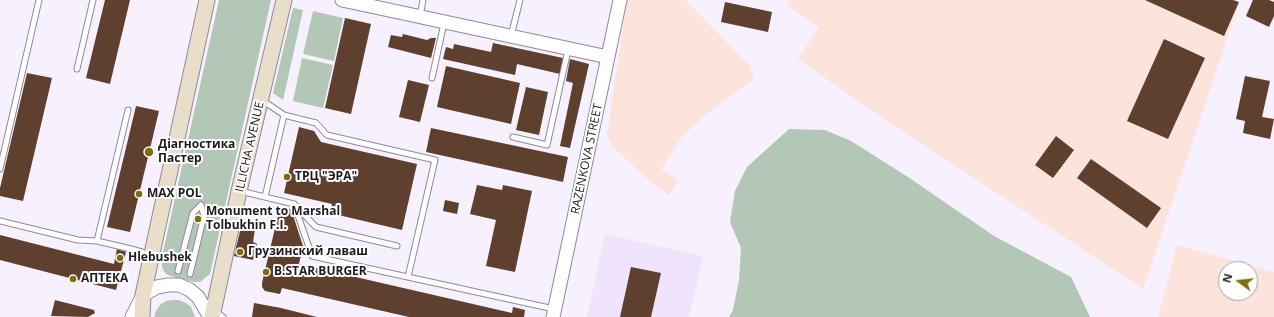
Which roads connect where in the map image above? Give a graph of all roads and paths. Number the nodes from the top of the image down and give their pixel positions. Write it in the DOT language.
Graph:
graph roads {
  1 [pos="38,0"];
  2 [pos="93,0"];
  3 [pos="207,0"];
  4 [pos="284,0"];
  5 [pos="342,0"];
  6 [pos="423,0"];
  7 [pos="520,0"];
  8 [pos="620,0"];
  9 [pos="419,17"];
  10 [pos="444,22"];
  11 [pos="511,36"];
  12 [pos="569,49"];
  13 [pos="608,57"];
  14 [pos="77,69"];
  15 [pos="432,78"];
  16 [pos="261,99"];
  17 [pos="128,110"];
  18 [pos="284,115"];
  19 [pos="513,137"];
  20 [pos="0,169"];
  21 [pos="239,191"];
  22 [pos="265,197"];
  23 [pos="294,204"];
  24 [pos="0,221"];
  25 [pos="97,240"];
  26 [pos="397,246"];
  27 [pos="150,263"];
  28 [pos="178,271"];
  29 [pos="190,274"];
  30 [pos="408,277"];
  31 [pos="143,295"];
  32 [pos="212,313"];
  33 [pos="554,313"];
  34 [pos="132,317"];
  35 [pos="142,317"];
  36 [pos="223,317"];
  1 -- 20 [label="lane"];
  2 -- 14 [label="lane"];
  3 -- 27 [label="main road"];
  4 -- 16 [label="main road, ILLICHA AVENUE"];
  5 -- 9 [label="street"];
  6 -- 9 [label="lane"];
  7 -- 11 [label="lane"];
  8 -- 13 [label="street, RAZENKOVA STREET"];
  9 -- 10 [label="street"];
  10 -- 11 [label="street"];
  10 -- 15 [label="lane"];
  11 -- 12 [label="street"];
  12 -- 13 [label="street"];
  12 -- 19 [label="lane"];
  13 -- 33 [label="street, RAZENKOVA STREET"];
  16 -- 18 [label="lane"];
  16 -- 21 [label="main road, ILLICHA AVENUE"];
  17 -- 25 [label="lane"];
  18 -- 22 [label="lane"];
  18 -- 30 [label="lane"];
  21 -- 22 [label="lane"];
  21 -- 32 [label="main road, ILLICHA AVENUE"];
  22 -- 23 [label="lane"];
  23 -- 26 [label="lane"];
  23 -- 30 [label="lane"];
  24 -- 25 [label="lane"];
  25 -- 27 [label="lane"];
  27 -- 31 [label="main road"];
  28 -- 29 [label="lane"];
  30 -- 33 [label="lane"];
  31 -- 32 [label="street"];
  31 -- 34 [label="street"];
  31 -- 35 [label="main road"];
  32 -- 36 [label="lane"];
}
